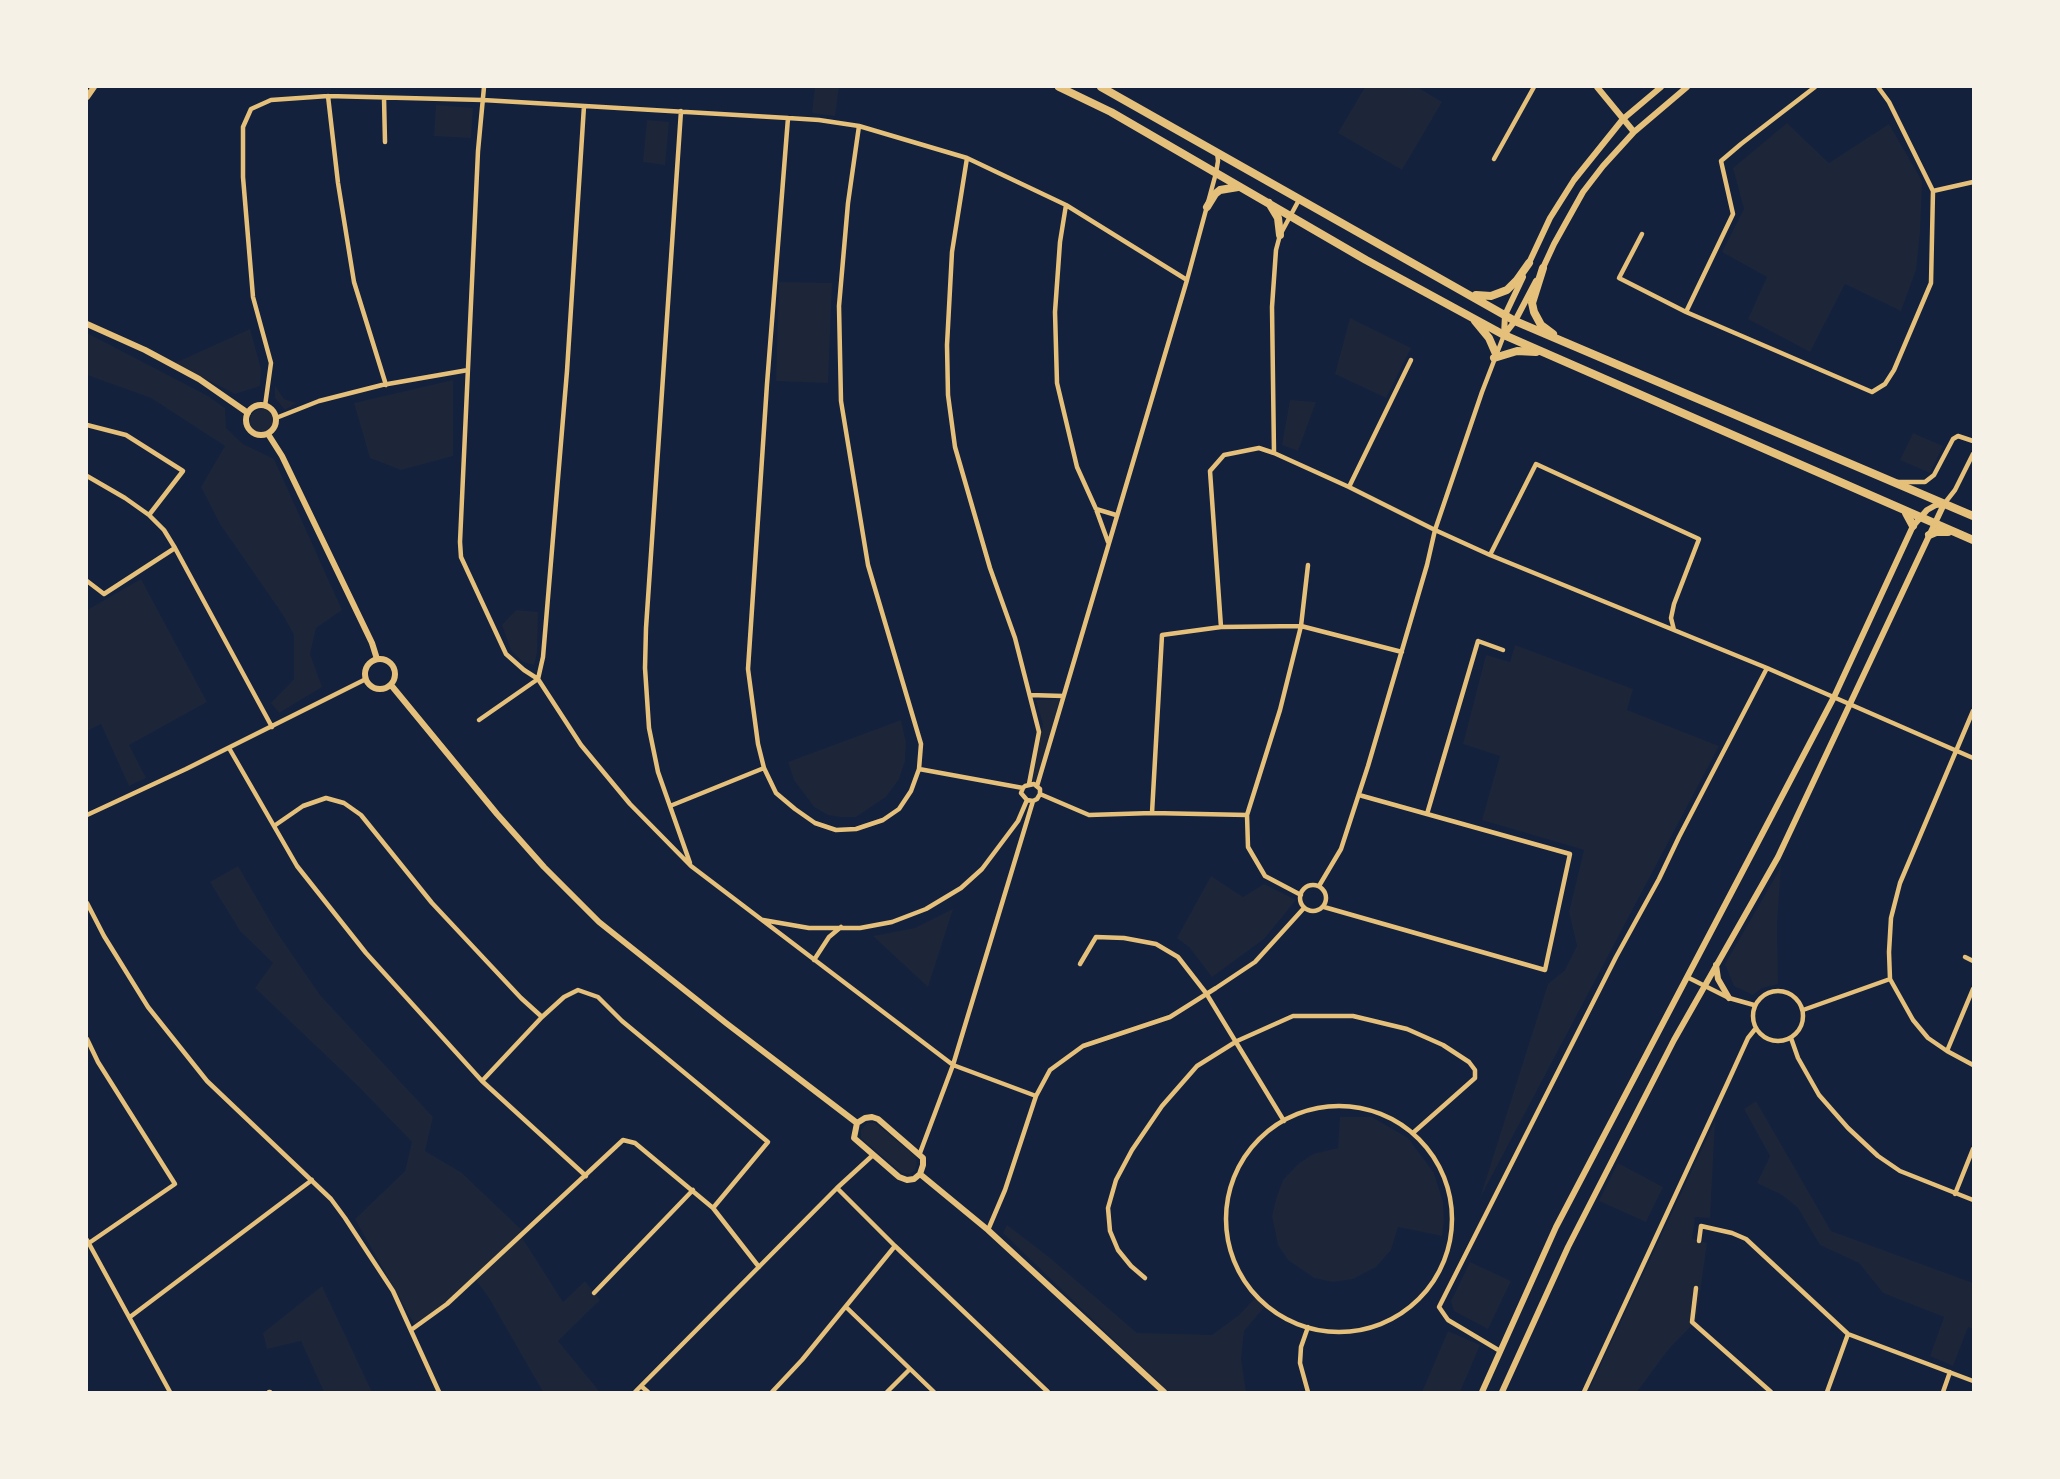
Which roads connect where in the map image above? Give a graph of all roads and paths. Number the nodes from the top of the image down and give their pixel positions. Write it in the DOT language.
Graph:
graph roads {
  1 [pos="94,87"];
  2 [pos="484,87"];
  3 [pos="1059,87"];
  4 [pos="1101,87"];
  5 [pos="1534,87"];
  6 [pos="1597,87"];
  7 [pos="1661,87"];
  8 [pos="1687,87"];
  9 [pos="1815,87"];
  10 [pos="1878,87"];
  11 [pos="328,96"];
  12 [pos="87,97"];
  13 [pos="384,98"];
  14 [pos="483,100"];
  15 [pos="584,106"];
  16 [pos="681,111"];
  17 [pos="788,118"];
  18 [pos="1623,119"];
  19 [pos="859,126"];
  20 [pos="1634,132"];
  21 [pos="385,142"];
  22 [pos="1217,152"];
  23 [pos="967,158"];
  24 [pos="1494,159"];
  25 [pos="1216,173"];
  26 [pos="1973,182"];
  27 [pos="1242,187"];
  28 [pos="1933,191"];
  29 [pos="1300,198"];
  30 [pos="1268,202"];
  31 [pos="1066,205"];
  32 [pos="1207,207"];
  33 [pos="1291,214"];
  34 [pos="1642,234"];
  35 [pos="1280,235"];
  36 [pos="1529,263"];
  37 [pos="1543,268"];
  38 [pos="1187,280"];
  39 [pos="1466,292"];
  40 [pos="1686,312"];
  41 [pos="1468,314"];
  42 [pos="1505,315"];
  43 [pos="1515,321"];
  44 [pos="87,324"];
  45 [pos="1504,335"];
  46 [pos="1569,345"];
  47 [pos="1545,354"];
  48 [pos="1495,356"];
  49 [pos="1412,360"];
  50 [pos="468,370"];
  51 [pos="386,385"];
  52 [pos="266,406"];
  53 [pos="248,413"];
  54 [pos="276,418"];
  55 [pos="87,424"];
  56 [pos="268,434"];
  57 [pos="1973,441"];
  58 [pos="1274,453"];
  59 [pos="1973,454"];
  60 [pos="87,476"];
  61 [pos="1891,482"];
  62 [pos="1349,487"];
  63 [pos="1944,504"];
  64 [pos="1096,509"];
  65 [pos="1905,512"];
  66 [pos="148,515"];
  67 [pos="1116,515"];
  68 [pos="1973,516"];
  69 [pos="1920,518"];
  70 [pos="1934,524"];
  71 [pos="1913,526"];
  72 [pos="1435,530"];
  73 [pos="1953,532"];
  74 [pos="1929,535"];
  75 [pos="1973,540"];
  76 [pos="1108,542"];
  77 [pos="175,548"];
  78 [pos="1490,555"];
  79 [pos="1308,565"];
  80 [pos="87,581"];
  81 [pos="1301,626"];
  82 [pos="1221,627"];
  83 [pos="1674,630"];
  84 [pos="1503,650"];
  85 [pos="1402,652"];
  86 [pos="378,659"];
  87 [pos="1767,668"];
  88 [pos="366,679"];
  89 [pos="538,679"];
  90 [pos="391,685"];
  91 [pos="1030,695"];
  92 [pos="1063,696"];
  93 [pos="1834,697"];
  94 [pos="1851,704"];
  95 [pos="1973,711"];
  96 [pos="479,720"];
  97 [pos="272,726"];
  98 [pos="229,748"];
  99 [pos="1956,751"];
  100 [pos="1973,758"];
  101 [pos="764,768"];
  102 [pos="919,769"];
  103 [pos="1029,784"];
  104 [pos="1037,786"];
  105 [pos="1023,788"];
  106 [pos="1040,794"];
  107 [pos="1359,795"];
  108 [pos="1027,800"];
  109 [pos="1033,801"];
  110 [pos="670,806"];
  111 [pos="1152,813"];
  112 [pos="1427,814"];
  113 [pos="87,815"];
  114 [pos="1247,815"];
  115 [pos="274,826"];
  116 [pos="691,866"];
  117 [pos="1319,886"];
  118 [pos="1300,895"];
  119 [pos="87,903"];
  120 [pos="1324,907"];
  121 [pos="1304,908"];
  122 [pos="762,920"];
  123 [pos="841,927"];
  124 [pos="1965,957"];
  125 [pos="814,960"];
  126 [pos="1973,961"];
  127 [pos="1080,964"];
  128 [pos="1716,965"];
  129 [pos="1687,977"];
  130 [pos="1890,980"];
  131 [pos="1704,986"];
  132 [pos="1973,989"];
  133 [pos="1206,993"];
  134 [pos="1729,998"];
  135 [pos="1754,1005"];
  136 [pos="1803,1010"];
  137 [pos="542,1017"];
  138 [pos="1756,1028"];
  139 [pos="1791,1038"];
  140 [pos="87,1039"];
  141 [pos="1237,1041"];
  142 [pos="1947,1051"];
  143 [pos="953,1065"];
  144 [pos="1973,1065"];
  145 [pos="482,1081"];
  146 [pos="1036,1096"];
  147 [pos="1284,1121"];
  148 [pos="857,1123"];
  149 [pos="1414,1132"];
  150 [pos="1973,1149"];
  151 [pos="920,1153"];
  152 [pos="873,1155"];
  153 [pos="920,1174"];
  154 [pos="586,1176"];
  155 [pos="312,1180"];
  156 [pos="837,1188"];
  157 [pos="693,1190"];
  158 [pos="1955,1194"];
  159 [pos="1973,1200"];
  160 [pos="713,1208"];
  161 [pos="988,1230"];
  162 [pos="88,1241"];
  163 [pos="1699,1241"];
  164 [pos="895,1246"];
  165 [pos="759,1267"];
  166 [pos="1145,1278"];
  167 [pos="1696,1288"];
  168 [pos="594,1293"];
  169 [pos="846,1307"];
  170 [pos="130,1317"];
  171 [pos="1308,1327"];
  172 [pos="411,1330"];
  173 [pos="1848,1334"];
  174 [pos="1500,1351"];
  175 [pos="910,1369"];
  176 [pos="1950,1372"];
  177 [pos="1973,1381"];
  178 [pos="641,1386"];
  179 [pos="170,1392"];
  180 [pos="439,1392"];
  181 [pos="635,1392"];
  182 [pos="648,1392"];
  183 [pos="772,1392"];
  184 [pos="887,1392"];
  185 [pos="934,1392"];
  186 [pos="1048,1392"];
  187 [pos="1164,1392"];
  188 [pos="1308,1392"];
  189 [pos="1482,1392"];
  190 [pos="1502,1392"];
  191 [pos="1584,1392"];
  192 [pos="1771,1392"];
  193 [pos="1827,1392"];
  194 [pos="1942,1392"];
  1 -- 12 [label="street"];
  2 -- 14 [label="street"];
  3 -- 25 [label="main road"];
  4 -- 22 [label="main road"];
  5 -- 24 [label="street"];
  6 -- 18 [label="street"];
  7 -- 18 [label="street"];
  8 -- 20 [label="street"];
  9 -- 40 [label="street"];
  10 -- 28 [label="street"];
  11 -- 13 [label="street"];
  11 -- 51 [label="street"];
  11 -- 52 [label="street"];
  13 -- 14 [label="street"];
  13 -- 21 [label="street"];
  14 -- 15 [label="street"];
  14 -- 50 [label="street"];
  15 -- 16 [label="street"];
  15 -- 89 [label="street"];
  16 -- 17 [label="street"];
  16 -- 110 [label="street"];
  17 -- 19 [label="street"];
  17 -- 101 [label="street"];
  18 -- 20 [label="street"];
  18 -- 36 [label="street"];
  19 -- 23 [label="street"];
  19 -- 102 [label="street"];
  20 -- 37 [label="street"];
  22 -- 25 [label="street"];
  22 -- 29 [label="main road"];
  23 -- 31 [label="street"];
  23 -- 91 [label="street"];
  25 -- 27 [label="main road"];
  25 -- 32 [label="street"];
  26 -- 28 [label="street"];
  27 -- 30 [label="main road"];
  27 -- 32 [label="main road"];
  28 -- 40 [label="street"];
  29 -- 33 [label="street"];
  29 -- 39 [label="main road"];
  30 -- 33 [label="main road"];
  30 -- 35 [label="main road"];
  31 -- 38 [label="street"];
  31 -- 64 [label="street"];
  32 -- 38 [label="street"];
  33 -- 35 [label="street"];
  33 -- 41 [label="main road"];
  34 -- 40 [label="street"];
  35 -- 58 [label="street"];
  36 -- 39 [label="main road"];
  36 -- 42 [label="street"];
  37 -- 43 [label="street"];
  37 -- 46 [label="main road"];
  38 -- 67 [label="street"];
  39 -- 42 [label="main road"];
  41 -- 45 [label="main road"];
  41 -- 48 [label="main road"];
  42 -- 43 [label="main road"];
  42 -- 45 [label="street"];
  43 -- 45 [label="street"];
  43 -- 46 [label="main road"];
  44 -- 53 [label="street"];
  45 -- 47 [label="main road"];
  45 -- 48 [label="street"];
  46 -- 61 [label="main road"];
  47 -- 48 [label="main road"];
  47 -- 65 [label="main road"];
  48 -- 72 [label="street"];
  49 -- 62 [label="street"];
  50 -- 51 [label="street"];
  50 -- 89 [label="street"];
  51 -- 54 [label="street"];
  52 -- 53 [label="street"];
  52 -- 54 [label="street"];
  53 -- 56 [label="street"];
  54 -- 56 [label="street"];
  55 -- 66 [label="street"];
  56 -- 86 [label="street"];
  57 -- 61 [label="street"];
  58 -- 62 [label="street"];
  58 -- 82 [label="street"];
  59 -- 63 [label="street"];
  60 -- 66 [label="street"];
  61 -- 63 [label="main road"];
  62 -- 72 [label="street"];
  63 -- 68 [label="main road"];
  63 -- 69 [label="street"];
  63 -- 70 [label="street"];
  64 -- 67 [label="street"];
  64 -- 76 [label="street"];
  65 -- 69 [label="main road"];
  65 -- 71 [label="main road"];
  66 -- 77 [label="street"];
  67 -- 76 [label="street"];
  69 -- 70 [label="main road"];
  69 -- 71 [label="street"];
  70 -- 73 [label="main road"];
  70 -- 74 [label="street"];
  71 -- 93 [label="street"];
  72 -- 78 [label="street"];
  72 -- 85 [label="street"];
  73 -- 74 [label="main road"];
  73 -- 75 [label="main road"];
  74 -- 94 [label="street"];
  76 -- 92 [label="street"];
  77 -- 80 [label="street"];
  77 -- 97 [label="street"];
  78 -- 83 [label="street"];
  78 -- 83 [label="street"];
  79 -- 81 [label="street"];
  81 -- 82 [label="street"];
  81 -- 85 [label="street"];
  81 -- 114 [label="street"];
  82 -- 111 [label="street"];
  83 -- 87 [label="street"];
  84 -- 112 [label="street"];
  85 -- 107 [label="street"];
  86 -- 88 [label="street"];
  86 -- 90 [label="street"];
  87 -- 93 [label="street"];
  87 -- 174 [label="street"];
  88 -- 90 [label="street"];
  88 -- 97 [label="street"];
  89 -- 96 [label="street"];
  89 -- 116 [label="street"];
  90 -- 148 [label="street"];
  91 -- 92 [label="street"];
  91 -- 103 [label="street"];
  92 -- 104 [label="street"];
  93 -- 94 [label="street"];
  93 -- 129 [label="street"];
  94 -- 99 [label="street"];
  94 -- 128 [label="street"];
  95 -- 99 [label="street"];
  97 -- 98 [label="street"];
  98 -- 113 [label="street"];
  98 -- 115 [label="street"];
  99 -- 100 [label="street"];
  99 -- 130 [label="street"];
  101 -- 102 [label="street"];
  101 -- 110 [label="street"];
  102 -- 105 [label="street"];
  103 -- 104 [label="street"];
  103 -- 105 [label="street"];
  104 -- 106 [label="street"];
  105 -- 108 [label="street"];
  106 -- 109 [label="street"];
  106 -- 111 [label="street"];
  107 -- 112 [label="street"];
  107 -- 117 [label="street"];
  108 -- 109 [label="street"];
  108 -- 123 [label="street"];
  109 -- 143 [label="street"];
  110 -- 116 [label="street"];
  111 -- 114 [label="street"];
  112 -- 120 [label="street"];
  114 -- 118 [label="street"];
  115 -- 137 [label="street"];
  115 -- 145 [label="street"];
  116 -- 122 [label="street"];
  117 -- 118 [label="street"];
  117 -- 120 [label="street"];
  118 -- 121 [label="street"];
  119 -- 155 [label="street"];
  120 -- 121 [label="street"];
  121 -- 133 [label="street"];
  122 -- 123 [label="street"];
  122 -- 125 [label="street"];
  123 -- 125 [label="street"];
  124 -- 126 [label="street"];
  125 -- 143 [label="street"];
  127 -- 133 [label="street"];
  128 -- 131 [label="street"];
  128 -- 134 [label="street"];
  129 -- 131 [label="street"];
  129 -- 174 [label="street"];
  130 -- 136 [label="street"];
  130 -- 142 [label="street"];
  131 -- 134 [label="street"];
  131 -- 190 [label="street"];
  132 -- 142 [label="street"];
  133 -- 141 [label="street"];
  133 -- 146 [label="street"];
  134 -- 135 [label="street"];
  135 -- 136 [label="street"];
  135 -- 138 [label="street"];
  136 -- 139 [label="street"];
  137 -- 145 [label="street"];
  137 -- 160 [label="street"];
  138 -- 139 [label="street"];
  138 -- 191 [label="street"];
  139 -- 158 [label="street"];
  140 -- 162 [label="street"];
  141 -- 147 [label="street"];
  141 -- 149 [label="street"];
  141 -- 166 [label="street"];
  142 -- 144 [label="street"];
  143 -- 146 [label="street"];
  143 -- 151 [label="street"];
  145 -- 154 [label="street"];
  146 -- 161 [label="street"];
  147 -- 149 [label="street"];
  147 -- 171 [label="street"];
  148 -- 151 [label="street"];
  148 -- 152 [label="street"];
  149 -- 171 [label="street"];
  150 -- 158 [label="street"];
  151 -- 153 [label="street"];
  152 -- 153 [label="street"];
  152 -- 156 [label="street"];
  153 -- 161 [label="street"];
  154 -- 157 [label="street"];
  154 -- 172 [label="street"];
  155 -- 170 [label="street"];
  155 -- 172 [label="street"];
  156 -- 164 [label="street"];
  156 -- 165 [label="street"];
  157 -- 160 [label="street"];
  157 -- 168 [label="street"];
  158 -- 159 [label="street"];
  160 -- 165 [label="street"];
  161 -- 187 [label="street"];
  162 -- 170 [label="street"];
  163 -- 173 [label="street"];
  164 -- 169 [label="street"];
  164 -- 186 [label="street"];
  165 -- 178 [label="street"];
  167 -- 192 [label="street"];
  169 -- 175 [label="street"];
  169 -- 183 [label="street"];
  170 -- 179 [label="street"];
  171 -- 188 [label="street"];
  172 -- 180 [label="street"];
  173 -- 176 [label="street"];
  173 -- 193 [label="street"];
  174 -- 189 [label="street"];
  175 -- 184 [label="street"];
  175 -- 185 [label="street"];
  176 -- 177 [label="street"];
  176 -- 194 [label="street"];
  178 -- 181 [label="street"];
  178 -- 182 [label="street"];
}
